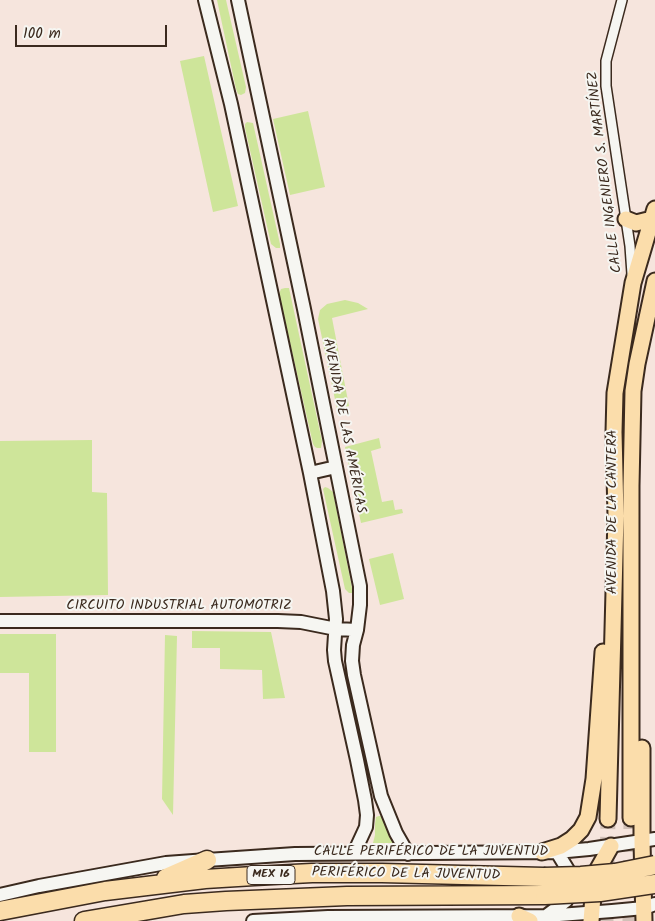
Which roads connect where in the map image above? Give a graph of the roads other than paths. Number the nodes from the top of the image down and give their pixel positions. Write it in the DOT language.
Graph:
graph roads {
  1 [pos="205,0"];
  2 [pos="238,0"];
  3 [pos="622,0"];
  4 [pos="654,214"];
  5 [pos="626,219"];
  6 [pos="655,281"];
  7 [pos="633,283"];
  8 [pos="336,467"];
  9 [pos="310,473"];
  10 [pos="631,486"];
  11 [pos="616,516"];
  12 [pos="0,621"];
  13 [pos="336,629"];
  14 [pos="357,630"];
  15 [pos="381,796"];
  16 [pos="365,800"];
  17 [pos="642,805"];
  18 [pos="631,818"];
  19 [pos="608,819"];
  20 [pos="655,823"];
  21 [pos="648,840"];
  22 [pos="610,846"];
  23 [pos="542,852"];
  24 [pos="557,852"];
  25 [pos="354,853"];
  26 [pos="408,854"];
  27 [pos="207,860"];
  28 [pos="655,865"];
  29 [pos="544,877"];
  30 [pos="655,884"];
  31 [pos="153,885"];
  32 [pos="0,895"];
  33 [pos="0,911"];
  34 [pos="648,911"];
  35 [pos="546,916"];
  36 [pos="590,917"];
  37 [pos="524,919"];
  38 [pos="84,921"];
  39 [pos="253,921"];
  1 -- 9 [label="main road"];
  2 -- 8 [label="main road, AVENIDA DE LAS AMÉRICAS"];
  3 -- 5 [label="street, CALLE INGENIERO S. MARTÍNEZ"];
  4 -- 5 [label="main road"];
  4 -- 7 [label="main road, AVENIDA DE LA CANTERA"];
  5 -- 7 [label="street, CALLE INGENIERO S. MARTÍNEZ"];
  6 -- 10 [label="main road, AVENIDA DE LA CANTERA"];
  7 -- 11 [label="main road, AVENIDA DE LA CANTERA"];
  8 -- 9 [label="main road"];
  8 -- 14 [label="main road, AVENIDA DE LAS AMÉRICAS"];
  9 -- 13 [label="main road"];
  10 -- 17 [label="main road"];
  10 -- 18 [label="main road, AVENIDA DE LA CANTERA"];
  11 -- 19 [label="main road, AVENIDA DE LA CANTERA"];
  11 -- 23 [label="main road"];
  12 -- 13 [label="main road, CIRCUITO INDUSTRIAL AUTOMOTRIZ"];
  13 -- 14 [label="main road, CIRCUITO INDUSTRIAL AUTOMOTRIZ"];
  13 -- 16 [label="main road"];
  14 -- 15 [label="main road, AVENIDA DE LAS AMÉRICAS"];
  15 -- 16 [label="main road"];
  15 -- 26 [label="main road, AVENIDA DE LAS AMÉRICAS"];
  16 -- 25 [label="main road"];
  17 -- 20 [label="main road"];
  17 -- 21 [label="main road"];
  21 -- 22 [label="main road, CALLE PERIFÉRICO DE LA JUVENTUD"];
  21 -- 34 [label="main road"];
  22 -- 24 [label="main road, CALLE PERIFÉRICO DE LA JUVENTUD"];
  22 -- 36 [label="main road"];
  23 -- 24 [label="main road, CALLE PERIFÉRICO DE LA JUVENTUD"];
  23 -- 26 [label="main road, CALLE PERIFÉRICO DE LA JUVENTUD"];
  24 -- 35 [label="main road"];
  25 -- 26 [label="main road, CALLE PERIFÉRICO DE LA JUVENTUD"];
  25 -- 27 [label="main road, CALLE PERIFÉRICO DE LA JUVENTUD"];
  27 -- 31 [label="highway"];
  27 -- 32 [label="main road, CALLE PERIFÉRICO DE LA JUVENTUD"];
  28 -- 29 [label="highway, CALLE PERIFÉRICO DE LA JUVENTUD / MEX 16, bridge"];
  29 -- 31 [label="highway, PERIFÉRICO DE LA JUVENTUD / MEX 16"];
  30 -- 38 [label="highway, PERIFÉRICO DE LA JUVENTUD / MEX 16, bridge"];
  31 -- 33 [label="highway, PERIFÉRICO DE LA JUVENTUD / MEX 16"];
  34 -- 36 [label="main road"];
  35 -- 36 [label="main road"];
  35 -- 37 [label="main road"];
  37 -- 39 [label="main road"];
}
